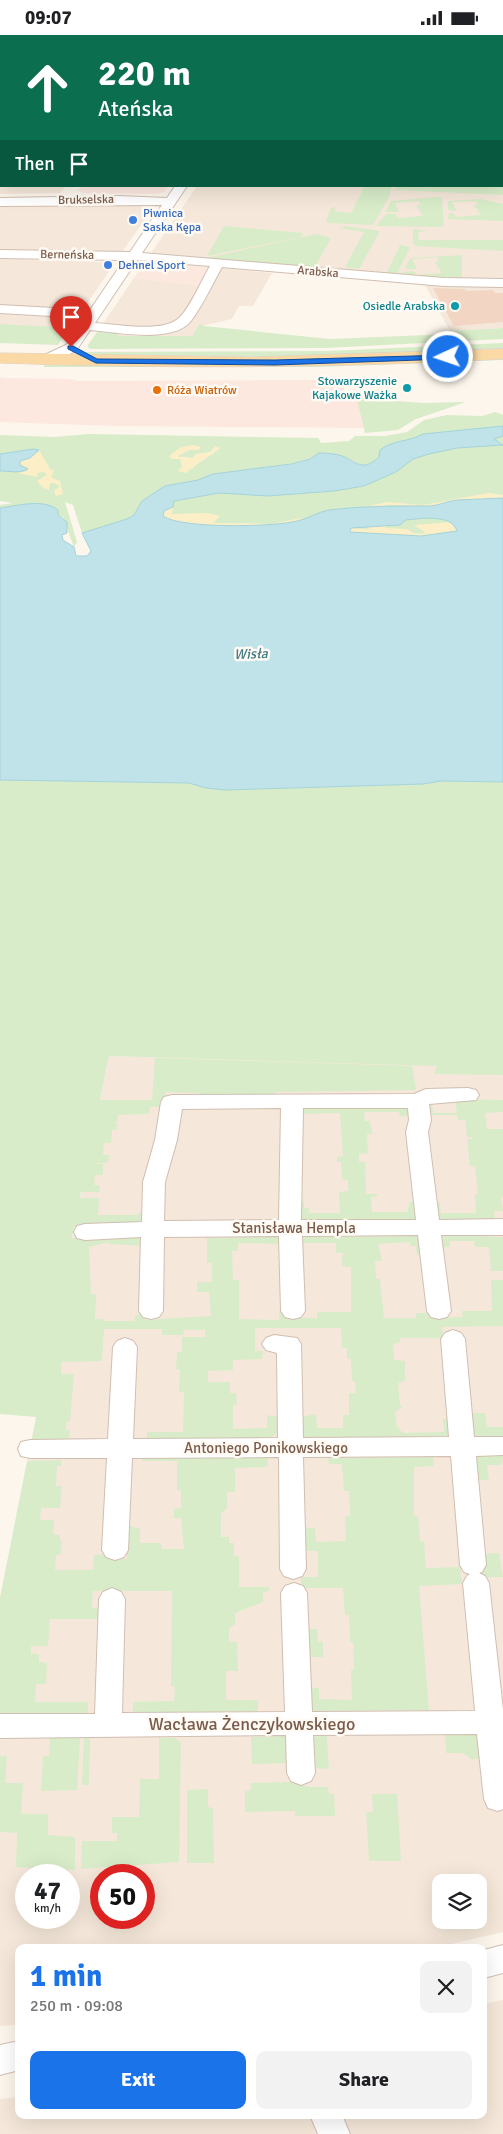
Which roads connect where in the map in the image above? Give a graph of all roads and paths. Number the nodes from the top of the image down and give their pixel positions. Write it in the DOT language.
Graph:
graph roads {
  1 [pos="72,187"];
  2 [pos="180,187"];
  3 [pos="65,200"];
  4 [pos="0,201"];
  5 [pos="171,202"];
  6 [pos="0,254"];
  7 [pos="134,256"];
  8 [pos="218,263"];
  9 [pos="503,283"];
  10 [pos="0,309"];
  11 [pos="94,314"];
  12 [pos="86,326"];
  13 [pos="71,347"];
  14 [pos="503,354"];
  15 [pos="0,358"];
  16 [pos="45,360"];
  17 [pos="96,361"];
  18 [pos="503,365"];
  19 [pos="0,369"];
  20 [pos="468,1095"];
  21 [pos="418,1101"];
  22 [pos="292,1102"];
  23 [pos="428,1227"];
  24 [pos="503,1227"];
  25 [pos="290,1228"];
  26 [pos="153,1229"];
  27 [pos="85,1232"];
  28 [pos="151,1311"];
  29 [pos="293,1311"];
  30 [pos="439,1311"];
  31 [pos="453,1339"];
  32 [pos="274,1344"];
  33 [pos="125,1347"];
  34 [pos="463,1446"];
  35 [pos="503,1446"];
  36 [pos="291,1447"];
  37 [pos="30,1449"];
  38 [pos="120,1449"];
  39 [pos="115,1550"];
  40 [pos="112,1599"];
  41 [pos="496,1722"];
  42 [pos="299,1724"];
  43 [pos="108,1725"];
  44 [pos="0,1726"];
  45 [pos="301,1773"];
  46 [pos="498,1799"];
  47 [pos="503,1959"];
  48 [pos="487,1963"];
  49 [pos="15,2056"];
  50 [pos="0,2060"];
  51 [pos="0,2067"];
  52 [pos="15,2069"];
  53 [pos="328,2119"];
  54 [pos="334,2134"];
  1 -- 3 [label="street"];
  2 -- 5 [label="street"];
  3 -- 4 [label="street, Brukselska"];
  3 -- 5 [label="street, Brukselska"];
  5 -- 7 [label="street"];
  6 -- 7 [label="street, Berneńska"];
  7 -- 8 [label="street, Arabska"];
  7 -- 11 [label="street"];
  8 -- 9 [label="street, Arabska"];
  8 -- 12 [label="street"];
  10 -- 11 [label="street"];
  11 -- 12 [label="street"];
  12 -- 13 [label="street"];
  13 -- 16 [label="street"];
  13 -- 17 [label="street"];
  14 -- 17 [label="main road"];
  15 -- 16 [label="main road"];
  16 -- 17 [label="main road"];
  18 -- 19 [label="main road"];
  20 -- 21 [label="street"];
  21 -- 22 [label="street"];
  21 -- 23 [label="street"];
  22 -- 25 [label="street"];
  22 -- 26 [label="street"];
  23 -- 24 [label="street, Stanisława Hempla"];
  23 -- 25 [label="street, Stanisława Hempla"];
  23 -- 30 [label="street"];
  25 -- 26 [label="street, Stanisława Hempla"];
  25 -- 29 [label="street"];
  26 -- 27 [label="street, Stanisława Hempla"];
  26 -- 28 [label="street"];
  31 -- 34 [label="street"];
  32 -- 36 [label="street"];
  33 -- 38 [label="street"];
  34 -- 35 [label="street, Antoniego Ponikowskiego"];
  34 -- 36 [label="street, Antoniego Ponikowskiego"];
  34 -- 41 [label="street"];
  36 -- 38 [label="street, Antoniego Ponikowskiego"];
  36 -- 42 [label="street"];
  37 -- 38 [label="street, Antoniego Ponikowskiego"];
  38 -- 39 [label="street"];
  40 -- 43 [label="street"];
  41 -- 42 [label="street, Wacława Żenczykowskiego"];
  41 -- 46 [label="street"];
  42 -- 43 [label="street, Wacława Żenczykowskiego"];
  42 -- 45 [label="street"];
  43 -- 44 [label="street, Wacława Żenczykowskiego"];
  47 -- 48 [label="street"];
  49 -- 50 [label="street"];
  51 -- 52 [label="street"];
  53 -- 54 [label="street"];
}
